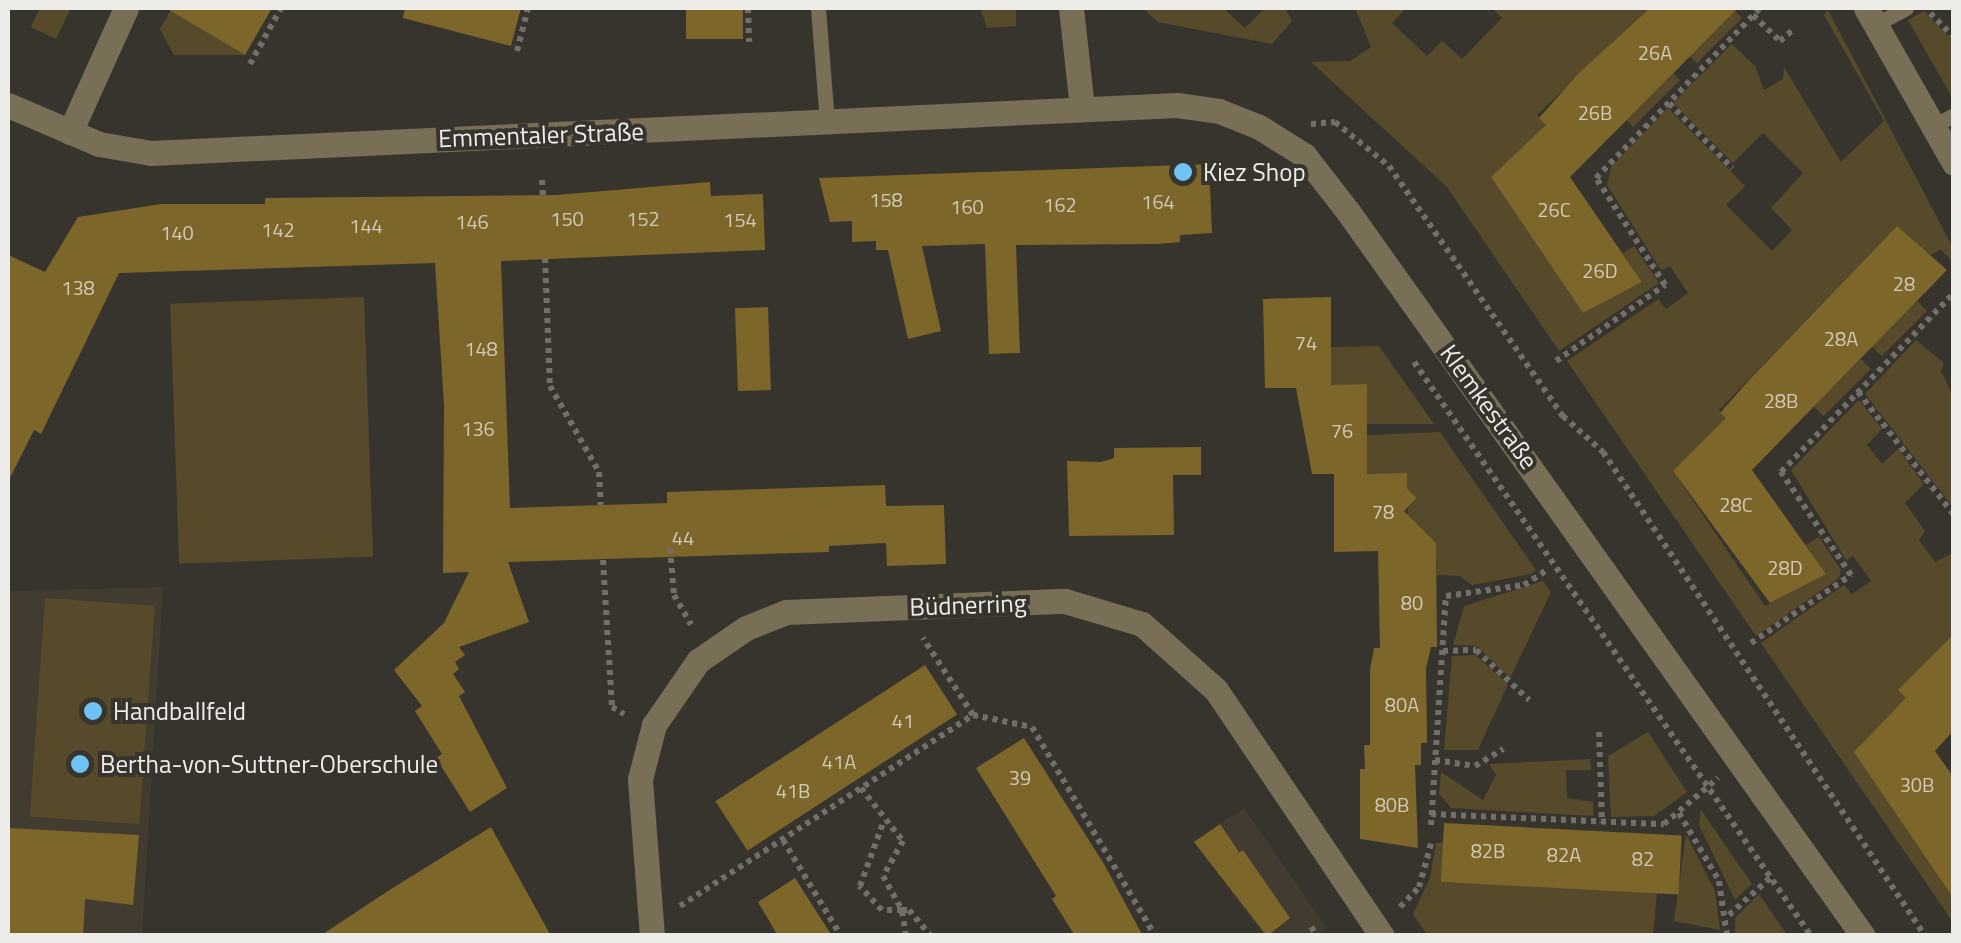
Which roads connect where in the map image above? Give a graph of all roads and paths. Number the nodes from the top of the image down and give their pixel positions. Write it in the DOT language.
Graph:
graph roads {
  1 [pos="126,8"];
  2 [pos="282,8"];
  3 [pos="528,8"];
  4 [pos="748,8"];
  5 [pos="818,8"];
  6 [pos="1071,8"];
  7 [pos="1760,8"];
  8 [pos="1906,8"];
  9 [pos="1925,8"];
  10 [pos="1753,15"];
  11 [pos="1871,16"];
  12 [pos="1794,29"];
  13 [pos="1954,36"];
  14 [pos="749,42"];
  15 [pos="518,51"];
  16 [pos="250,64"];
  17 [pos="1668,103"];
  18 [pos="8,105"];
  19 [pos="1082,108"];
  20 [pos="1944,120"];
  21 [pos="827,123"];
  22 [pos="1259,126"];
  23 [pos="70,132"];
  24 [pos="1954,163"];
  25 [pos="1732,168"];
  26 [pos="542,180"];
  27 [pos="543,196"];
  28 [pos="545,258"];
  29 [pos="1954,293"];
  30 [pos="1556,360"];
  31 [pos="1858,392"];
  32 [pos="601,505"];
  33 [pos="1954,515"];
  34 [pos="670,548"];
  35 [pos="603,560"];
  36 [pos="1548,570"];
  37 [pos="691,625"];
  38 [pos="917,628"];
  39 [pos="1751,643"];
  40 [pos="1443,652"];
  41 [pos="1529,700"];
  42 [pos="624,714"];
  43 [pos="974,716"];
  44 [pos="1600,732"];
  45 [pos="1503,749"];
  46 [pos="1739,758"];
  47 [pos="1435,760"];
  48 [pos="861,788"];
  49 [pos="1679,813"];
  50 [pos="1432,814"];
  51 [pos="883,823"];
  52 [pos="1602,823"];
  53 [pos="1430,825"];
  54 [pos="782,840"];
  55 [pos="1431,844"];
  56 [pos="1802,849"];
  57 [pos="1400,906"];
  58 [pos="680,907"];
  59 [pos="902,910"];
  60 [pos="1728,916"];
  61 [pos="1311,927"];
  62 [pos="652,936"];
  63 [pos="840,936"];
  64 [pos="906,936"];
  65 [pos="931,936"];
  66 [pos="1154,936"];
  67 [pos="1317,936"];
  68 [pos="1382,936"];
  69 [pos="1727,936"];
  70 [pos="1862,936"];
  71 [pos="1925,936"];
  1 -- 23 [label="street"];
  2 -- 16 [label="path"];
  3 -- 15 [label="path"];
  4 -- 14 [label="path"];
  5 -- 21 [label="lane"];
  6 -- 19 [label="street"];
  7 -- 10 [label="path"];
  8 -- 11 [label="lane"];
  9 -- 13 [label="path"];
  10 -- 12 [label="path"];
  10 -- 17 [label="path"];
  11 -- 20 [label="street"];
  17 -- 25 [label="path"];
  17 -- 30 [label="path"];
  18 -- 23 [label="street, Emmentaler Straße"];
  19 -- 21 [label="street, Emmentaler Straße"];
  19 -- 22 [label="street, Klemkestraße"];
  20 -- 24 [label="street"];
  21 -- 23 [label="street, Emmentaler Straße"];
  22 -- 46 [label="street, Klemkestraße"];
  22 -- 71 [label="path"];
  26 -- 27 [label="path"];
  28 -- 32 [label="path"];
  29 -- 31 [label="path"];
  31 -- 33 [label="path"];
  31 -- 39 [label="path"];
  34 -- 37 [label="path"];
  35 -- 42 [label="path"];
  36 -- 40 [label="path"];
  38 -- 43 [label="path"];
  40 -- 41 [label="path"];
  40 -- 47 [label="path"];
  43 -- 48 [label="path"];
  43 -- 66 [label="path"];
  44 -- 52 [label="path"];
  45 -- 47 [label="path"];
  46 -- 49 [label="path"];
  46 -- 56 [label="street, Klemkestraße"];
  47 -- 50 [label="path"];
  48 -- 51 [label="path"];
  48 -- 54 [label="path"];
  49 -- 52 [label="path"];
  49 -- 60 [label="path"];
  50 -- 52 [label="path"];
  50 -- 53 [label="path"];
  51 -- 59 [label="path"];
  51 -- 59 [label="path"];
  54 -- 58 [label="path"];
  54 -- 63 [label="path"];
  55 -- 57 [label="path"];
  56 -- 60 [label="path"];
  56 -- 70 [label="street, Klemkestraße"];
  59 -- 64 [label="path"];
  59 -- 65 [label="path"];
  60 -- 69 [label="path"];
  61 -- 67 [label="path"];
  62 -- 68 [label="street, Büdnerring"];
}
